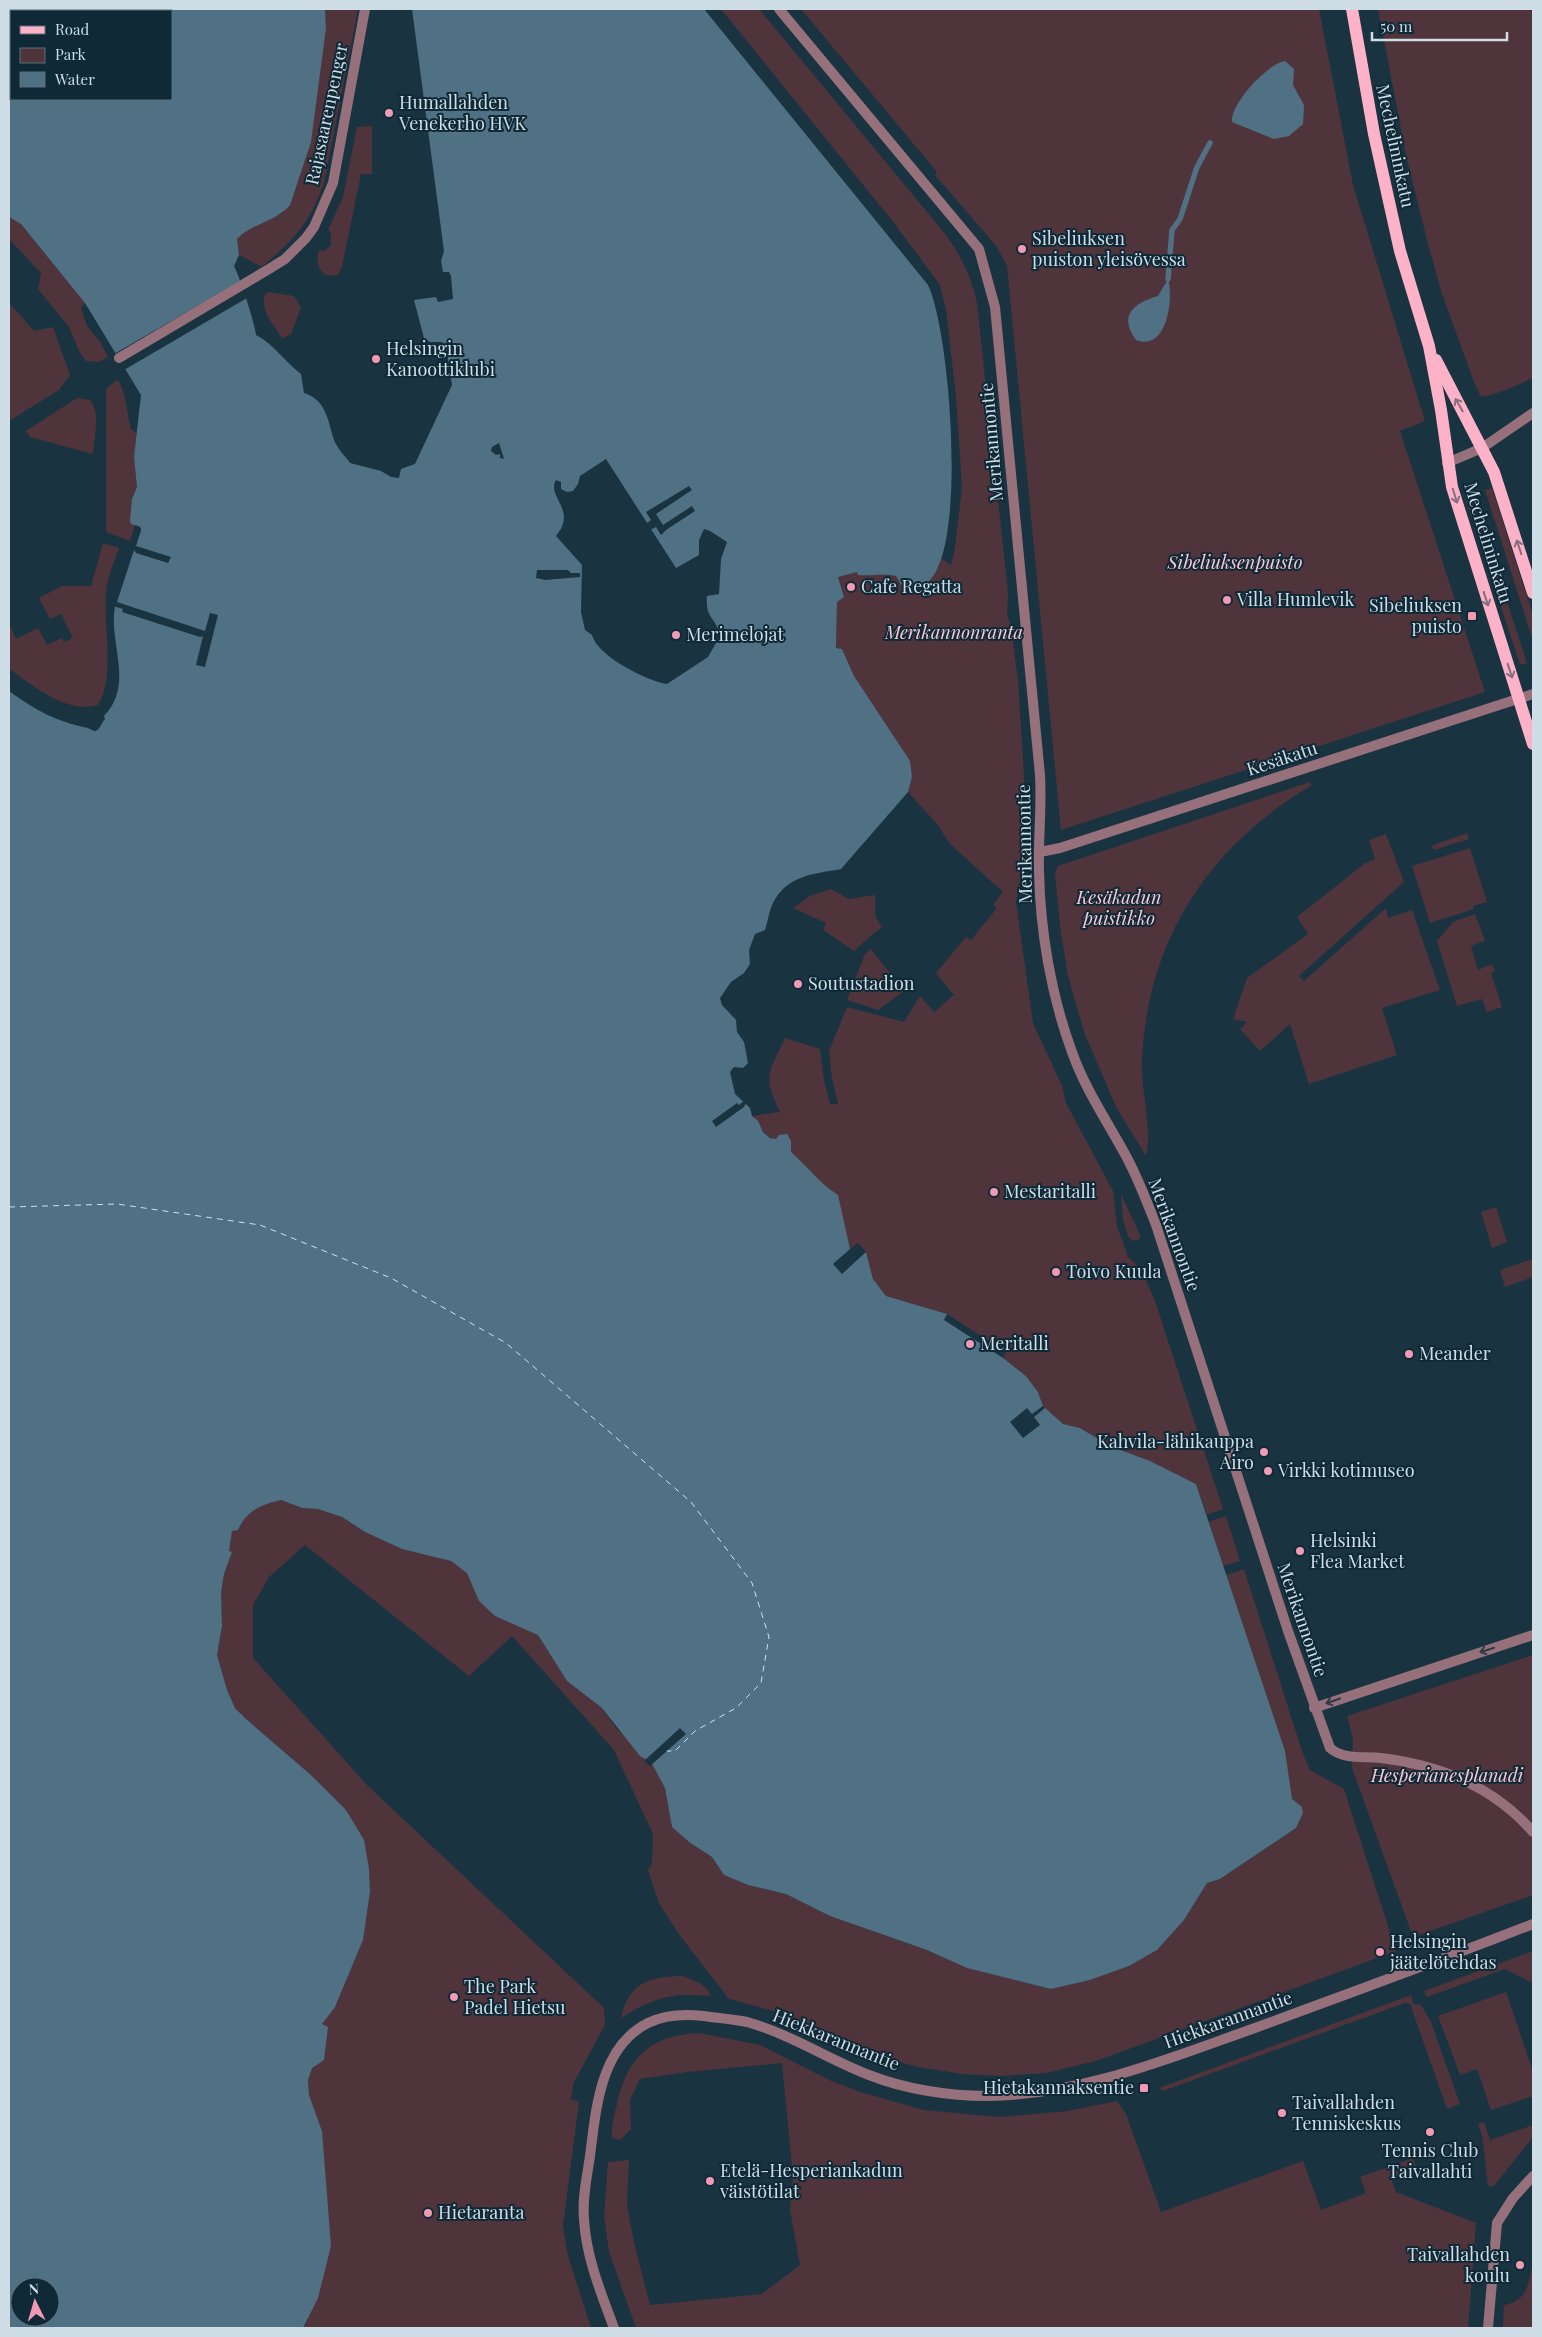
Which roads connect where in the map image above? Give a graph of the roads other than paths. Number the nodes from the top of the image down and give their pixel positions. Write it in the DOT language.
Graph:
graph roads {
  1 [pos="365,9"];
  2 [pos="779,9"];
  3 [pos="1352,9"];
  4 [pos="1429,346"];
  5 [pos="119,358"];
  6 [pos="1533,413"];
  7 [pos="1482,448"];
  8 [pos="1448,463"];
  9 [pos="1533,593"];
  10 [pos="1533,694"];
  11 [pos="1519,699"];
  12 [pos="1533,744"];
  13 [pos="1040,852"];
  14 [pos="1533,1635"];
  15 [pos="1314,1708"];
  16 [pos="1533,1832"];
  17 [pos="1533,1924"];
  18 [pos="1533,2176"];
  19 [pos="614,2328"];
  20 [pos="1488,2328"];
  1 -- 5 [label="street, Rajasaarenpenger"];
  2 -- 13 [label="street, Merikannontie"];
  3 -- 4 [label="main road, Mechelininkatu"];
  7 -- 4 [label="main road, Mechelininkatu, one-way"];
  4 -- 8 [label="main road, Mechelininkatu"];
  6 -- 7 [label="street"];
  7 -- 8 [label="street"];
  9 -- 7 [label="main road, Mechelininkatu, one-way"];
  8 -- 11 [label="main road, Mechelininkatu, one-way"];
  10 -- 11 [label="street, Kesäkatu"];
  11 -- 12 [label="main road, Mechelininkatu"];
  11 -- 13 [label="street, Kesäkatu"];
  13 -- 15 [label="street, Merikannontie"];
  14 -- 15 [label="street, one-way"];
  15 -- 16 [label="street"];
  17 -- 19 [label="street, Hiekkarannantie"];
  18 -- 20 [label="street"];
}
